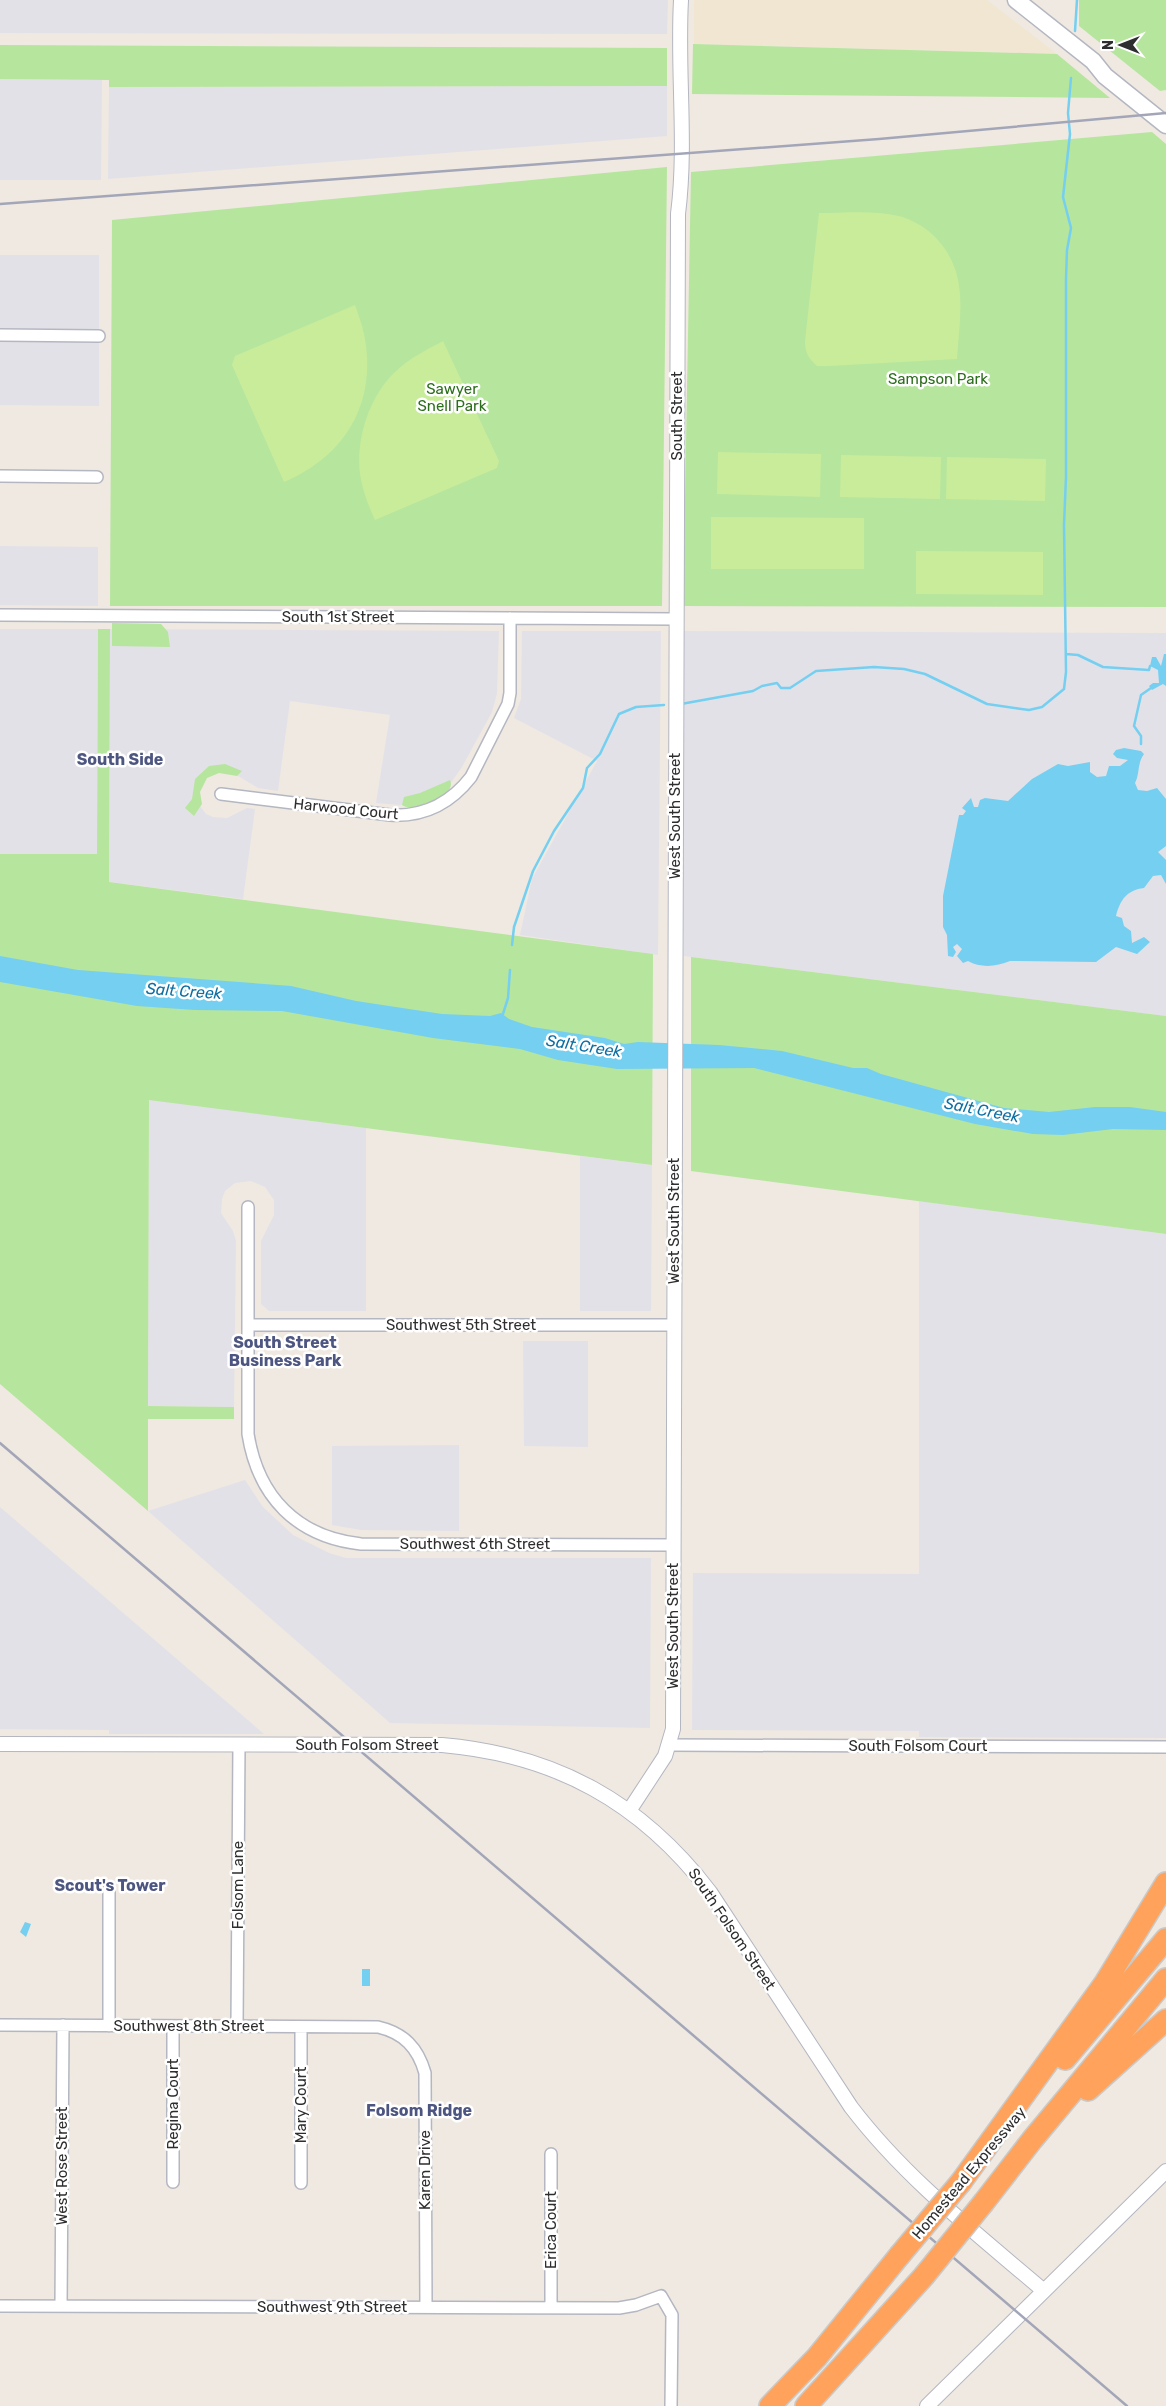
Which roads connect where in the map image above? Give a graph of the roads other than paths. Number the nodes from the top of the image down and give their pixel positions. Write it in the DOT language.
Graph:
graph roads {
  1 [pos="682,0"];
  2 [pos="1016,0"];
  3 [pos="1093,61"];
  4 [pos="1166,114"];
  5 [pos="1166,125"];
  6 [pos="0,335"];
  7 [pos="99,336"];
  8 [pos="0,476"];
  9 [pos="97,477"];
  10 [pos="0,615"];
  11 [pos="510,618"];
  12 [pos="675,619"];
  13 [pos="221,794"];
  14 [pos="248,1207"];
  15 [pos="248,1324"];
  16 [pos="674,1326"];
  17 [pos="673,1544"];
  18 [pos="0,1744"];
  19 [pos="238,1744"];
  20 [pos="670,1745"];
  21 [pos="1166,1747"];
  22 [pos="629,1811"];
  23 [pos="1166,1883"];
  24 [pos="109,1889"];
  25 [pos="1166,1939"];
  26 [pos="1166,1979"];
  27 [pos="1166,2020"];
  28 [pos="0,2025"];
  29 [pos="63,2026"];
  30 [pos="109,2026"];
  31 [pos="173,2026"];
  32 [pos="237,2026"];
  33 [pos="300,2027"];
  34 [pos="378,2028"];
  35 [pos="1032,2140"];
  36 [pos="551,2154"];
  37 [pos="1166,2171"];
  38 [pos="173,2182"];
  39 [pos="961,2182"];
  40 [pos="300,2183"];
  41 [pos="1044,2291"];
  42 [pos="0,2306"];
  43 [pos="61,2306"];
  44 [pos="426,2307"];
  45 [pos="551,2307"];
  46 [pos="671,2406"];
  47 [pos="770,2406"];
  48 [pos="806,2406"];
  49 [pos="926,2406"];
  1 -- 12 [label="street, South Street"];
  2 -- 3 [label="main road"];
  3 -- 4 [label="main road"];
  3 -- 5 [label="main road"];
  6 -- 7 [label="street"];
  8 -- 9 [label="street"];
  10 -- 11 [label="street, South 1st Street"];
  11 -- 12 [label="street, South 1st Street"];
  11 -- 13 [label="street, Harwood Court"];
  12 -- 16 [label="street, West South Street"];
  14 -- 15 [label="street, Southwest 6th Street"];
  15 -- 16 [label="street, Southwest 5th Street"];
  15 -- 17 [label="street, Southwest 6th Street"];
  16 -- 17 [label="street, West South Street"];
  17 -- 20 [label="street, West South Street"];
  18 -- 19 [label="street, South Folsom Street"];
  19 -- 22 [label="street, South Folsom Street"];
  19 -- 32 [label="street, Folsom Lane"];
  20 -- 21 [label="street, South Folsom Court"];
  20 -- 22 [label="street, West South Street"];
  22 -- 41 [label="street, South Folsom Street"];
  23 -- 39 [label="highway"];
  24 -- 30 [label="street"];
  25 -- 39 [label="highway, Homestead Expressway"];
  26 -- 35 [label="highway, Homestead Expressway"];
  27 -- 35 [label="highway"];
  28 -- 29 [label="street, Southwest 8th Street"];
  29 -- 30 [label="street, Southwest 8th Street"];
  29 -- 43 [label="street, West Rose Street"];
  30 -- 31 [label="street, Southwest 8th Street"];
  31 -- 32 [label="street, Southwest 8th Street"];
  31 -- 38 [label="street, Regina Court"];
  32 -- 33 [label="street, Southwest 8th Street"];
  33 -- 34 [label="street, Southwest 8th Street"];
  33 -- 40 [label="street, Mary Court"];
  34 -- 44 [label="street, Karen Drive"];
  35 -- 48 [label="highway, Homestead Expressway, bridge"];
  36 -- 45 [label="street, Erica Court"];
  37 -- 41 [label="street"];
  39 -- 47 [label="highway, Homestead Expressway, bridge"];
  41 -- 49 [label="street"];
  42 -- 43 [label="street, Southwest 9th Street"];
  43 -- 44 [label="street, Southwest 9th Street"];
  44 -- 45 [label="street, Southwest 9th Street"];
  45 -- 46 [label="street, Southwest 9th Street"];
}
